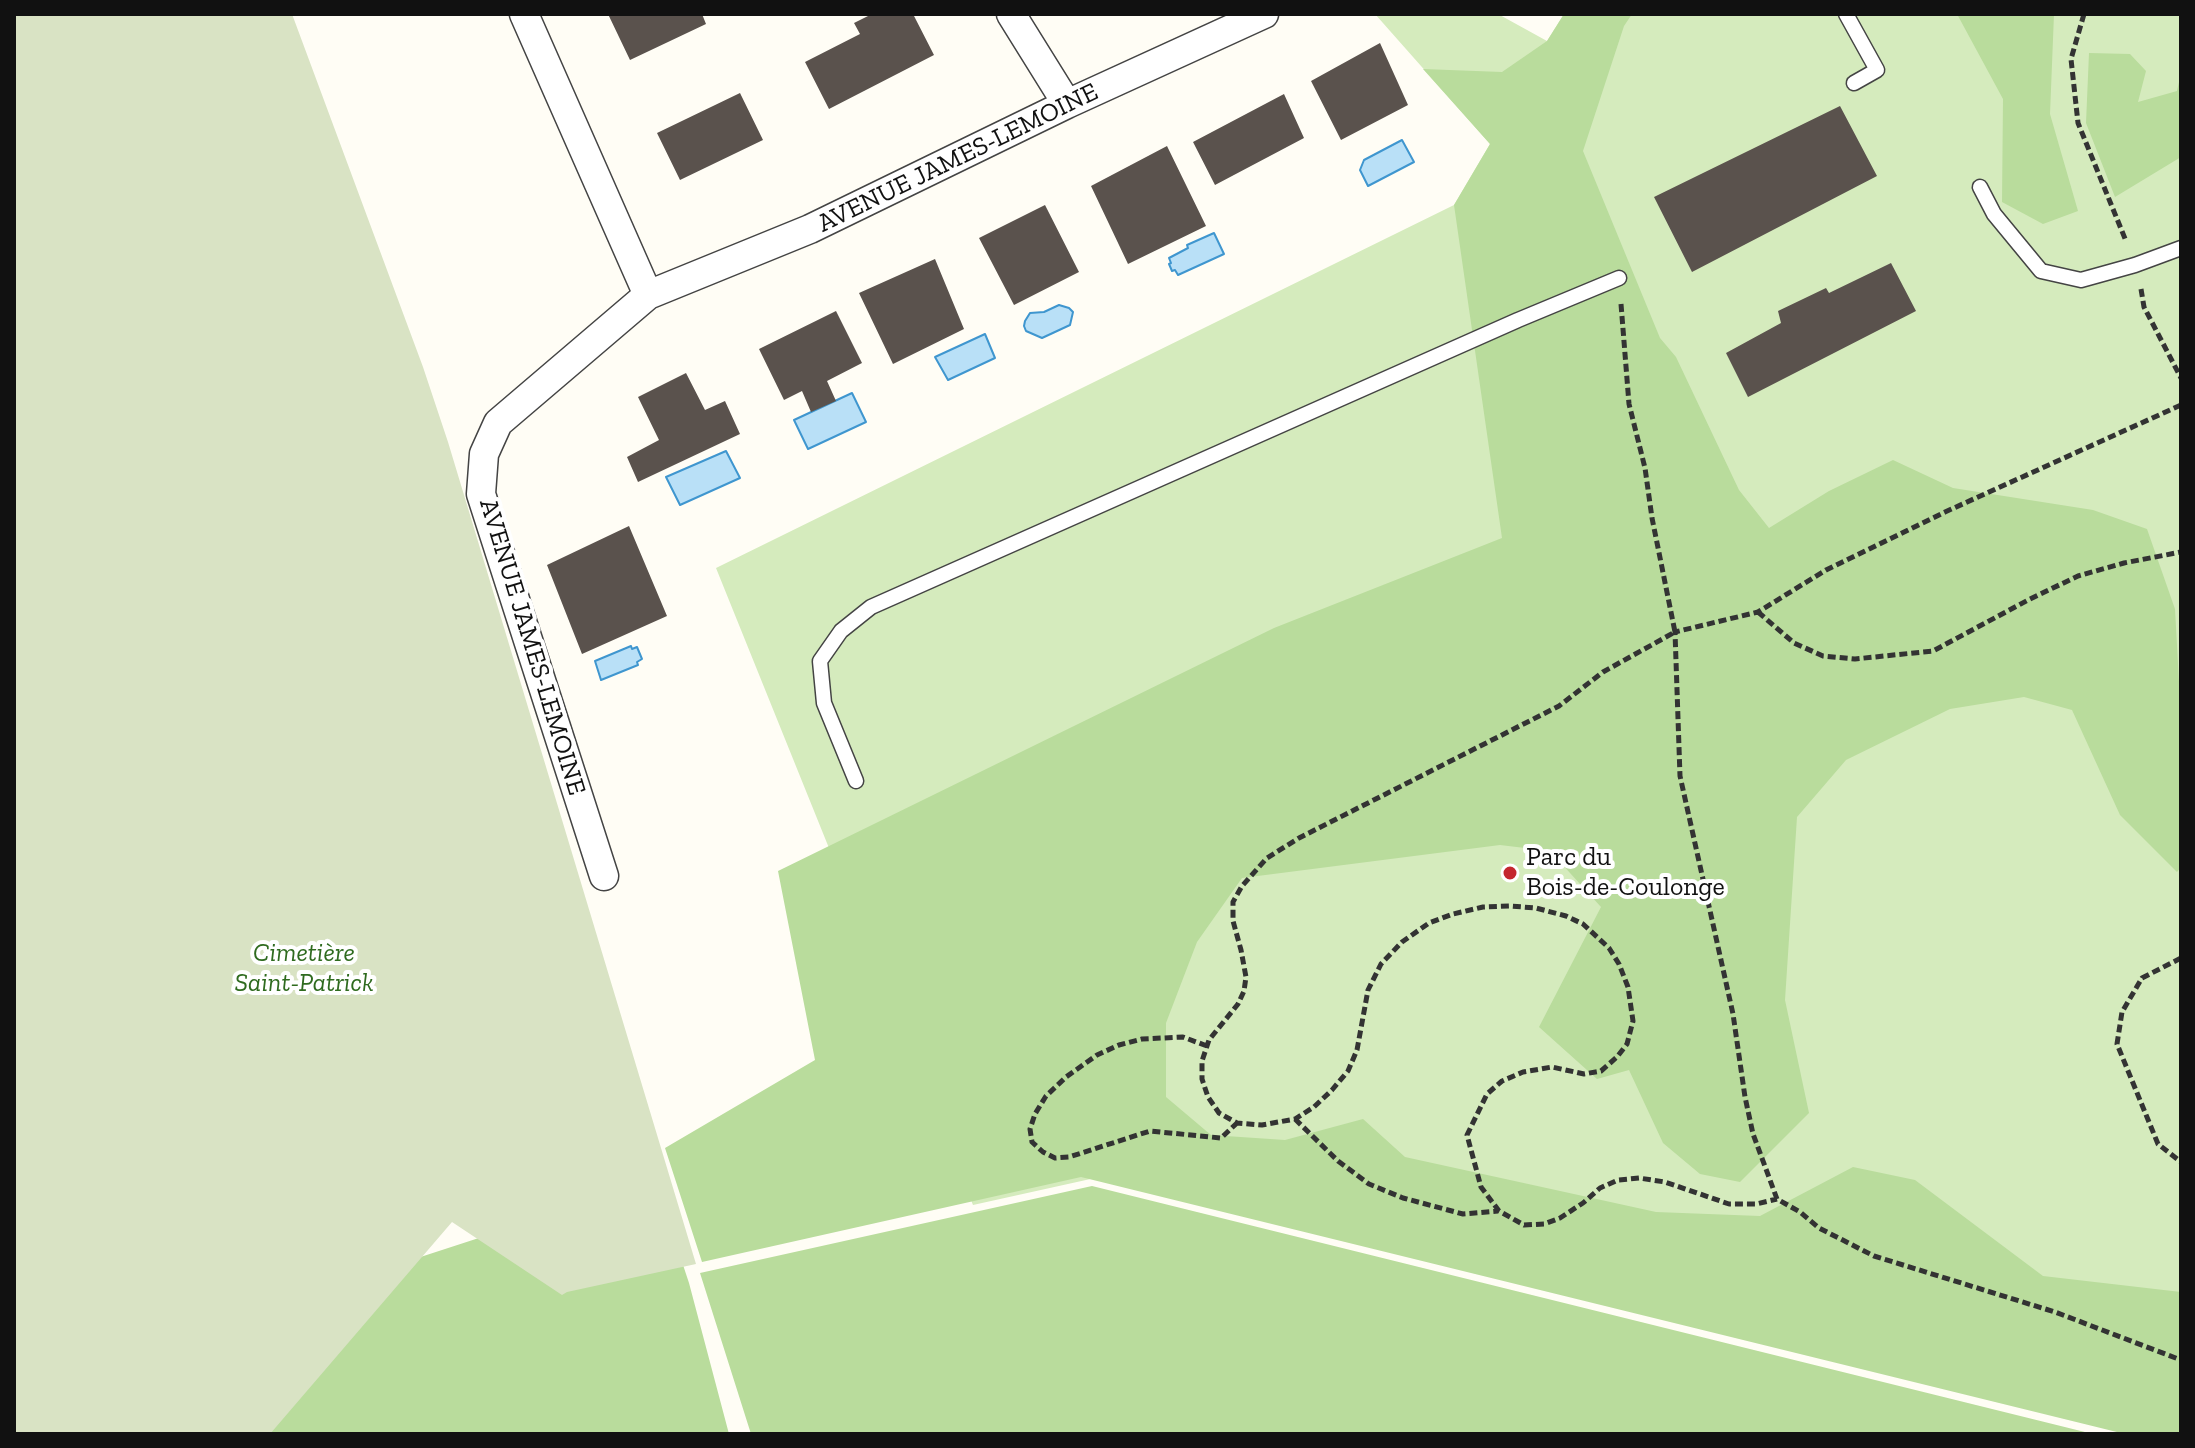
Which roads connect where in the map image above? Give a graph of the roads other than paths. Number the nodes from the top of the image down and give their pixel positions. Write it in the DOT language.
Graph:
graph roads {
  1 [pos="524,14"];
  2 [pos="1011,14"];
  3 [pos="1264,14"];
  4 [pos="1846,14"];
  5 [pos="1854,83"];
  6 [pos="1067,104"];
  7 [pos="1980,187"];
  8 [pos="2181,248"];
  9 [pos="1619,278"];
  10 [pos="648,295"];
  11 [pos="856,781"];
  12 [pos="604,876"];
  1 -- 10 [label="street"];
  2 -- 6 [label="street"];
  3 -- 6 [label="street, AVENUE JAMES-LEMOINE"];
  4 -- 5 [label="lane"];
  6 -- 10 [label="street, AVENUE JAMES-LEMOINE"];
  7 -- 8 [label="lane"];
  9 -- 11 [label="lane"];
  10 -- 12 [label="street, AVENUE JAMES-LEMOINE"];
}
